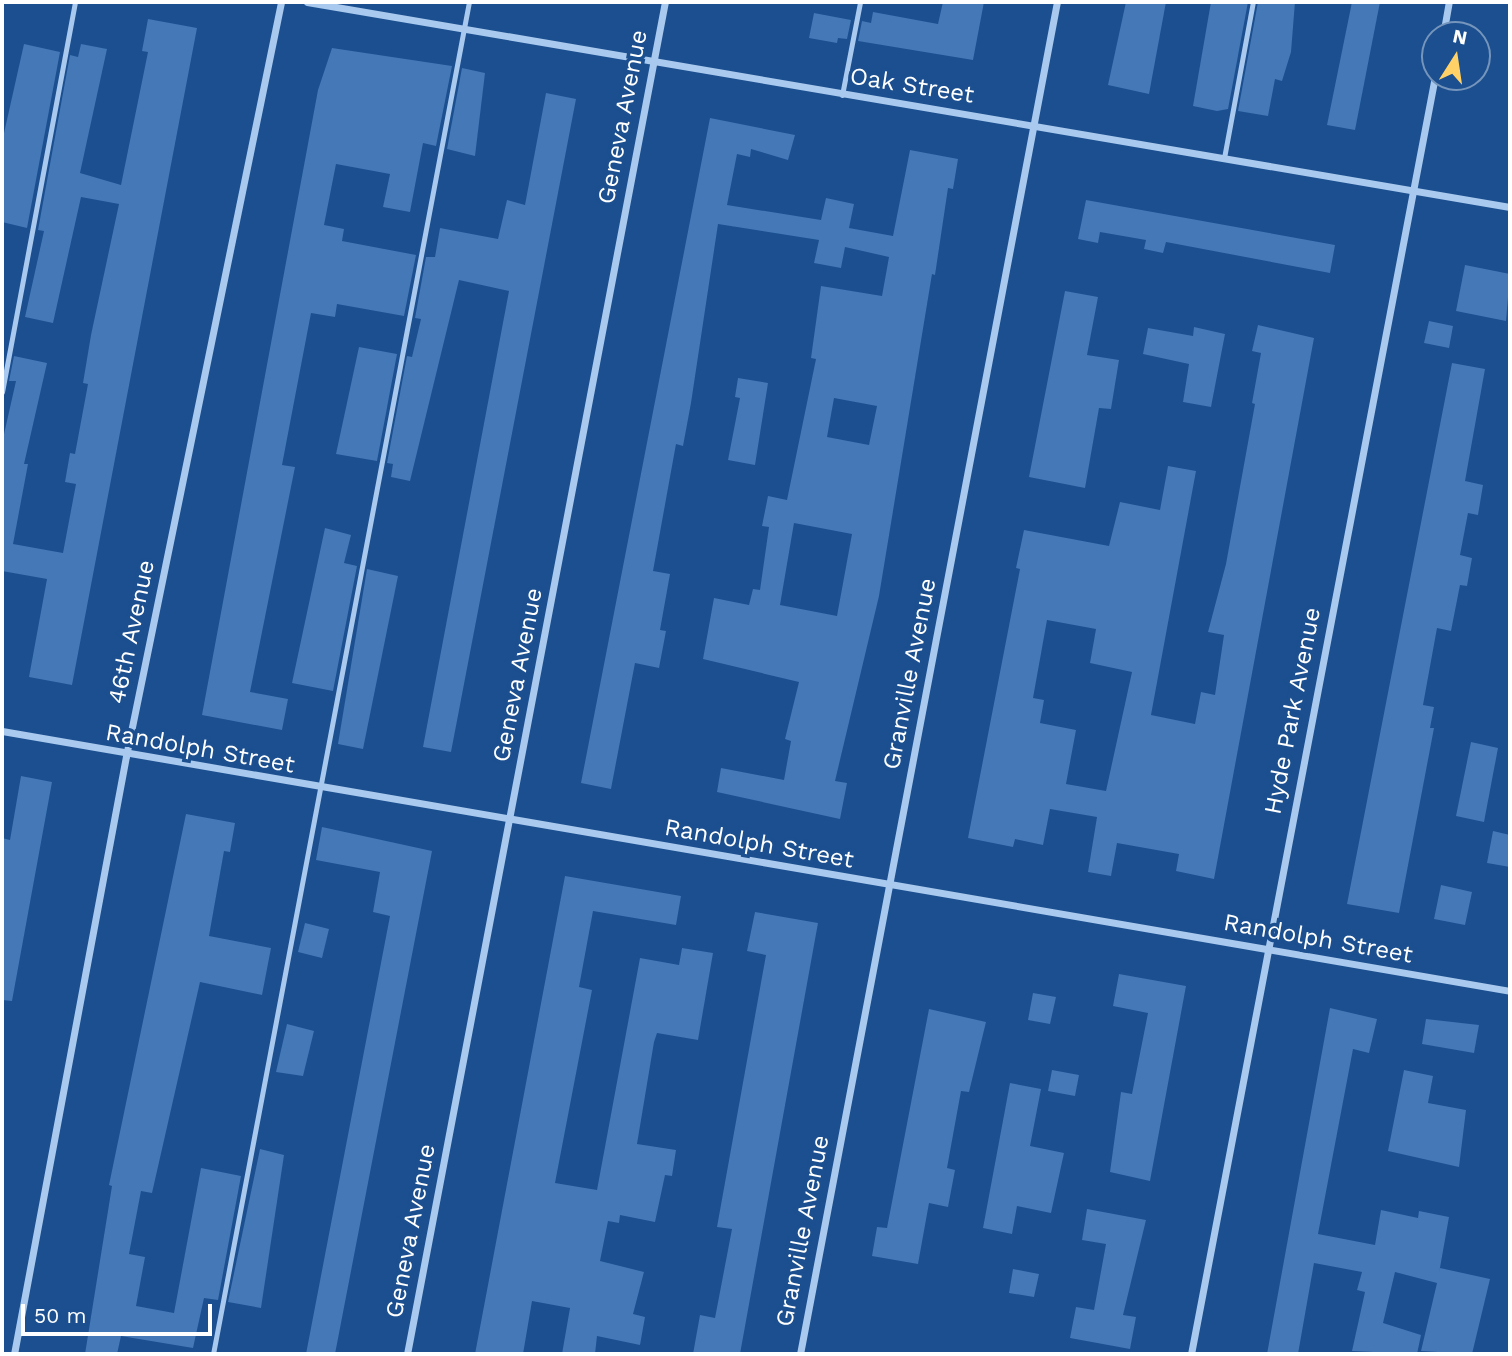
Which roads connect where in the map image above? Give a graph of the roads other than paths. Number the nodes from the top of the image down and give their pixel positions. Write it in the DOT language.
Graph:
graph roads {
  1 [pos="75,2"];
  2 [pos="281,2"];
  3 [pos="307,2"];
  4 [pos="469,2"];
  5 [pos="664,2"];
  6 [pos="860,2"];
  7 [pos="1057,2"];
  8 [pos="1253,2"];
  9 [pos="1449,2"];
  10 [pos="1446,21"];
  11 [pos="464,27"];
  12 [pos="653,61"];
  13 [pos="1432,91"];
  14 [pos="842,95"];
  15 [pos="1033,124"];
  16 [pos="1224,158"];
  17 [pos="1413,190"];
  18 [pos="1510,207"];
  19 [pos="2,392"];
  20 [pos="2,731"];
  21 [pos="126,756"];
  22 [pos="322,789"];
  23 [pos="509,821"];
  24 [pos="889,885"];
  25 [pos="1267,949"];
  26 [pos="1510,991"];
  27 [pos="14,1354"];
  28 [pos="213,1354"];
  29 [pos="407,1354"];
  30 [pos="800,1354"];
  31 [pos="1191,1354"];
  1 -- 19 [label="lane"];
  2 -- 21 [label="street, 46th Avenue"];
  3 -- 11 [label="street, Oak Street"];
  4 -- 11 [label="lane"];
  5 -- 12 [label="street, Geneva Avenue"];
  6 -- 14 [label="lane"];
  7 -- 15 [label="street, Granville Avenue"];
  8 -- 16 [label="lane"];
  9 -- 10 [label="street"];
  11 -- 12 [label="street, Oak Street"];
  11 -- 22 [label="lane"];
  12 -- 14 [label="street, Oak Street"];
  12 -- 23 [label="street, Geneva Avenue"];
  13 -- 17 [label="street, Hyde Park Avenue"];
  14 -- 15 [label="street, Oak Street"];
  15 -- 16 [label="street, Oak Street"];
  15 -- 24 [label="street, Granville Avenue"];
  16 -- 17 [label="street, Oak Street"];
  17 -- 18 [label="street, Oak Street"];
  17 -- 25 [label="street, Hyde Park Avenue"];
  20 -- 21 [label="street, Randolph Street"];
  21 -- 22 [label="street, Randolph Street"];
  21 -- 27 [label="street, 46th Avenue"];
  22 -- 23 [label="street, Randolph Street"];
  22 -- 28 [label="lane"];
  23 -- 24 [label="street, Randolph Street"];
  23 -- 29 [label="street, Geneva Avenue"];
  24 -- 25 [label="street, Randolph Street"];
  24 -- 30 [label="street, Granville Avenue"];
  25 -- 26 [label="street, Randolph Street"];
  25 -- 31 [label="street, Hyde Park Avenue"];
}
